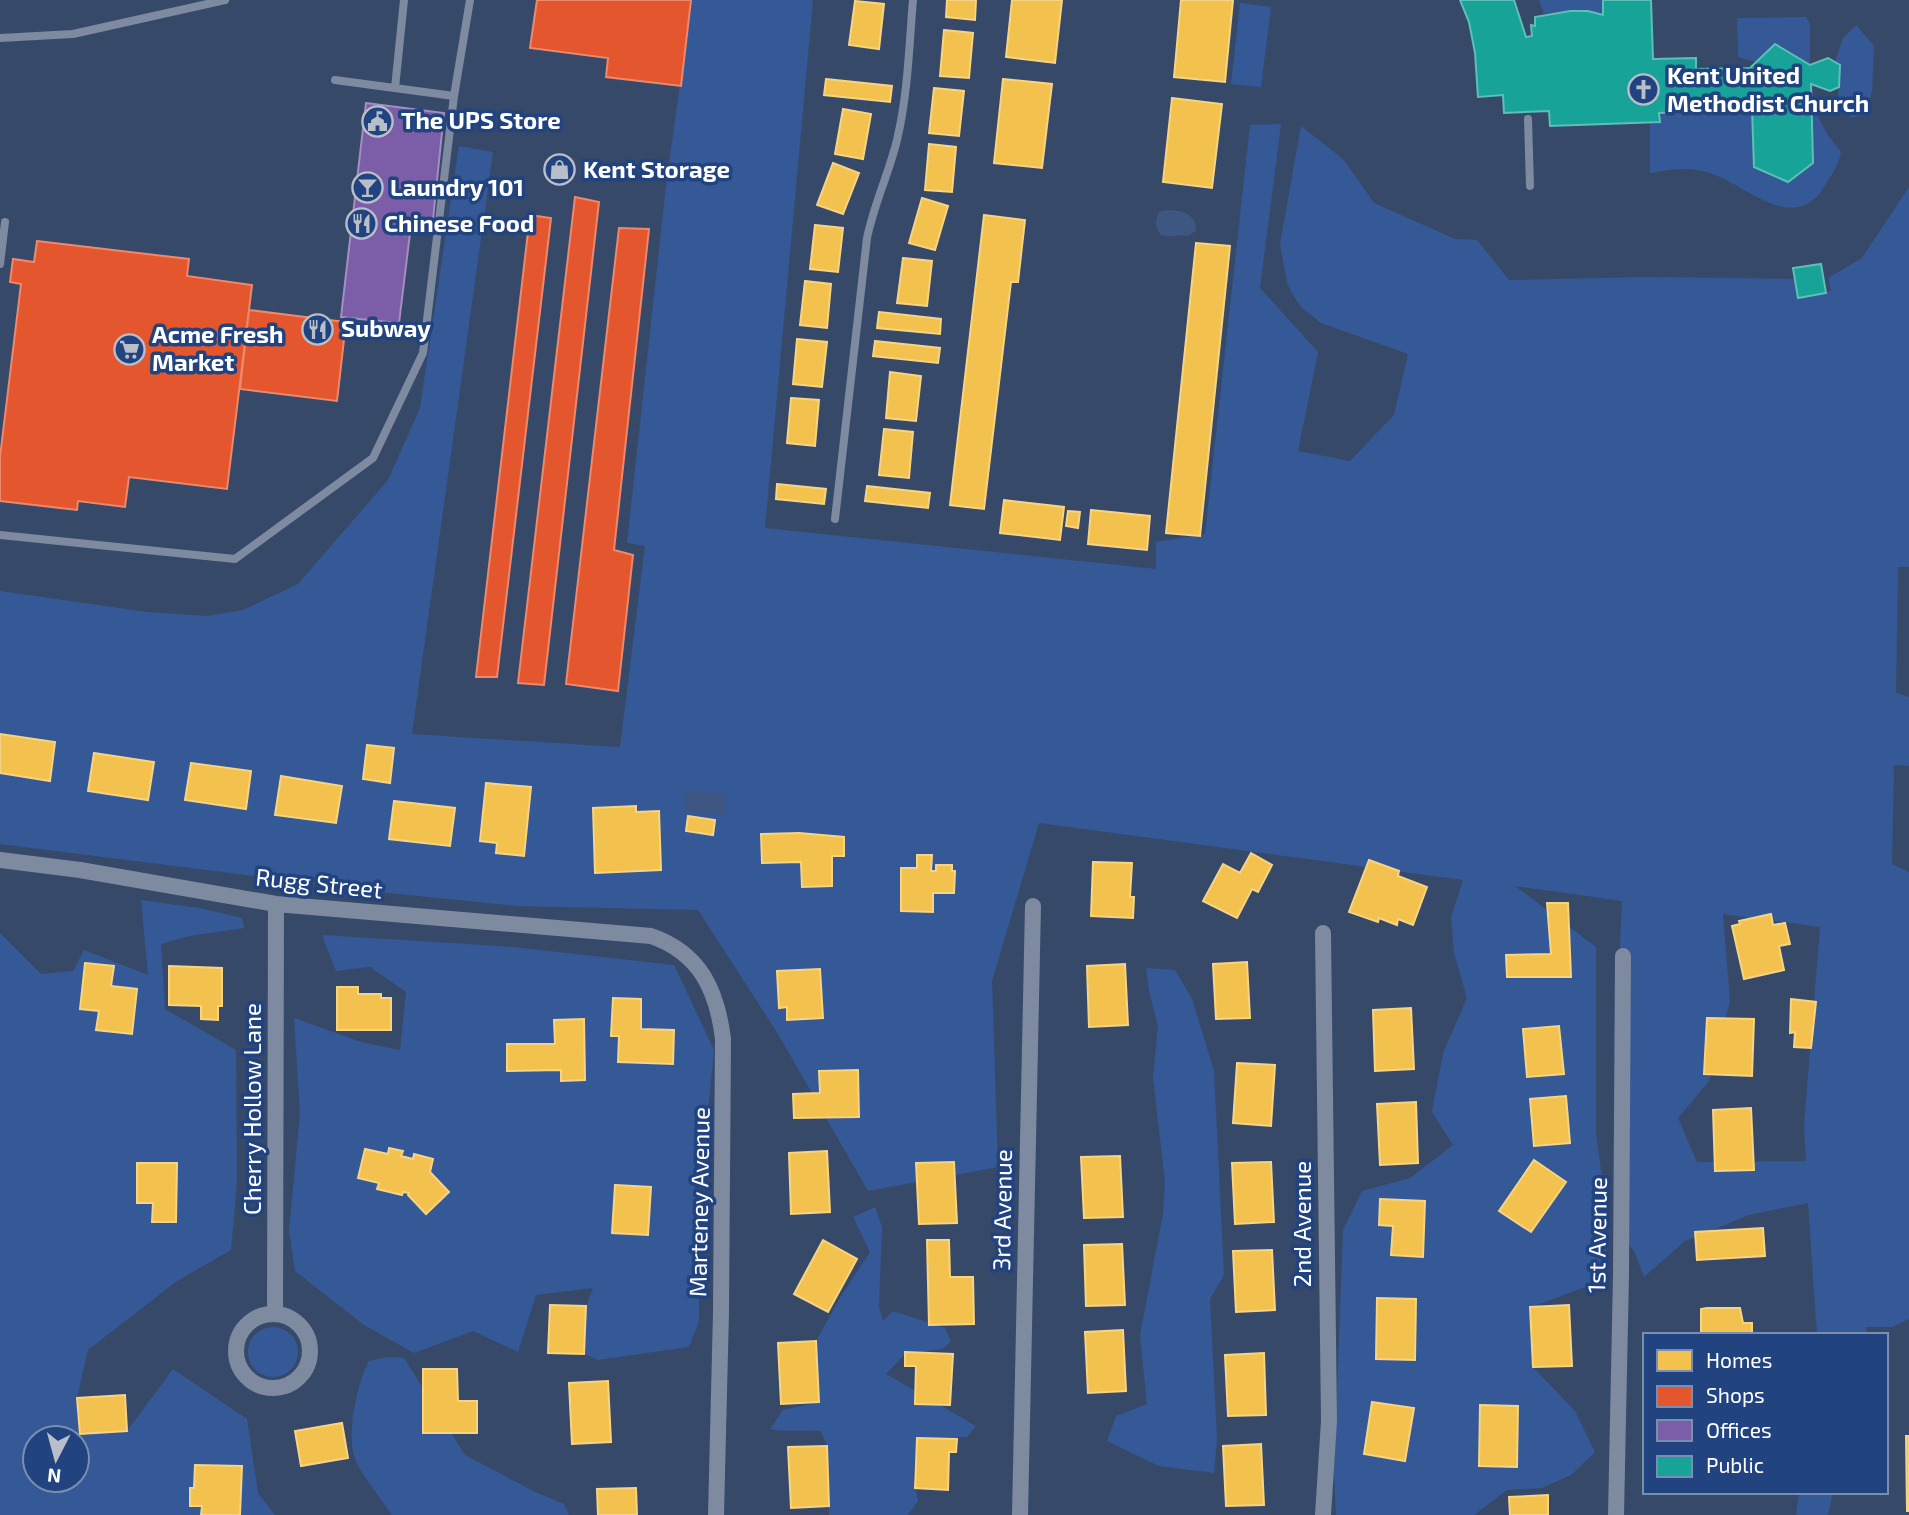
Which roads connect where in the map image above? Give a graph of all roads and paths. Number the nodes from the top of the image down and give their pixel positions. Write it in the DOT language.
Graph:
graph roads {
  1 [pos="225,0"];
  2 [pos="404,0"];
  3 [pos="470,0"];
  4 [pos="913,0"];
  5 [pos="0,38"];
  6 [pos="335,80"];
  7 [pos="395,88"];
  8 [pos="454,96"];
  9 [pos="1528,119"];
  10 [pos="1531,186"];
  11 [pos="5,222"];
  12 [pos="0,264"];
  13 [pos="835,519"];
  14 [pos="0,535"];
  15 [pos="0,860"];
  16 [pos="276,904"];
  17 [pos="1033,906"];
  18 [pos="1323,933"];
  19 [pos="636,935"];
  20 [pos="1623,956"];
  21 [pos="275,1313"];
  22 [pos="716,1515"];
  23 [pos="1020,1515"];
  24 [pos="1323,1515"];
  25 [pos="1616,1515"];
  1 -- 5 [label="lane"];
  2 -- 7 [label="lane"];
  3 -- 8 [label="lane"];
  4 -- 13 [label="lane"];
  6 -- 7 [label="lane"];
  7 -- 8 [label="lane"];
  8 -- 14 [label="lane"];
  9 -- 10 [label="lane"];
  11 -- 12 [label="lane"];
  15 -- 16 [label="street, Rugg Street"];
  16 -- 19 [label="street, Rugg Street"];
  16 -- 21 [label="street, Cherry Hollow Lane"];
  17 -- 23 [label="street, 3rd Avenue"];
  18 -- 24 [label="street, 2nd Avenue"];
  19 -- 22 [label="street, Marteney Avenue"];
  20 -- 25 [label="street, 1st Avenue"];
  21 -- 21 [label="street"];
}
